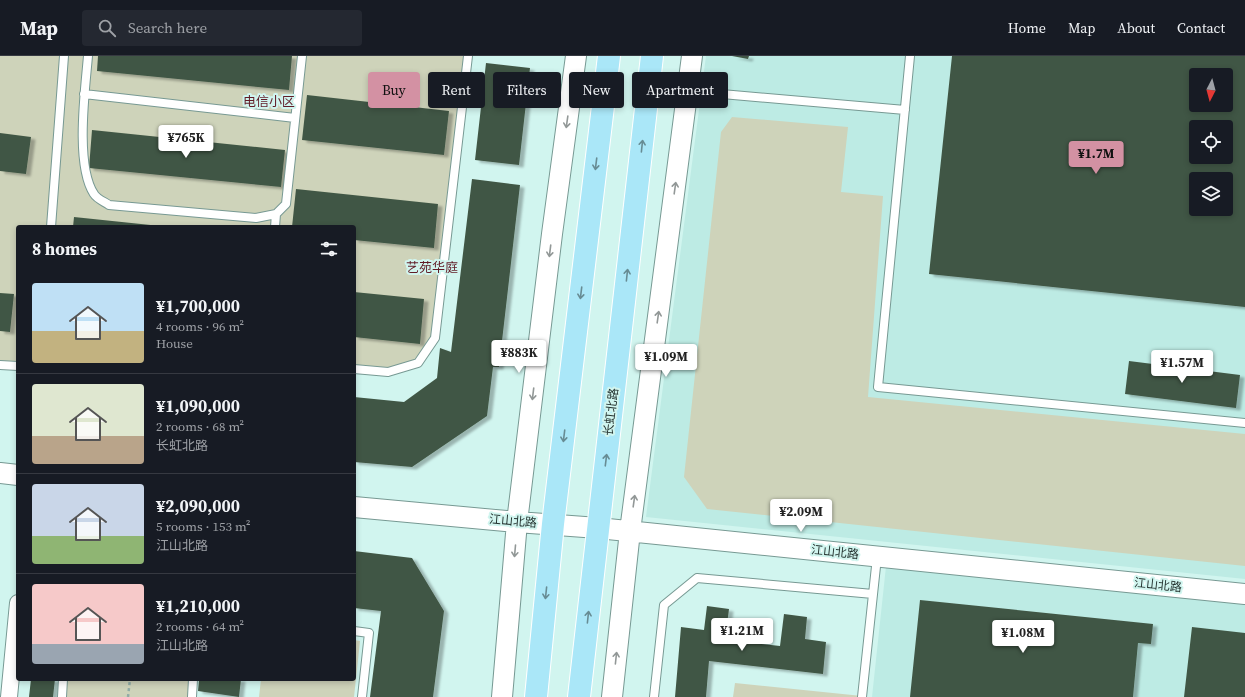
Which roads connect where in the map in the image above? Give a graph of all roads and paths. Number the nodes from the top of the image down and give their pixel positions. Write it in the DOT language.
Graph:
graph roads {
  1 [pos="64,56"];
  2 [pos="88,56"];
  3 [pos="302,56"];
  4 [pos="468,56"];
  5 [pos="576,56"];
  6 [pos="609,56"];
  7 [pos="652,56"];
  8 [pos="692,56"];
  9 [pos="910,56"];
  10 [pos="690,72"];
  11 [pos="84,94"];
  12 [pos="728,95"];
  13 [pos="686,108"];
  14 [pos="905,110"];
  15 [pos="295,118"];
  16 [pos="276,214"];
  17 [pos="51,225"];
  18 [pos="274,225"];
  19 [pos="0,365"];
  20 [pos="16,366"];
  21 [pos="356,369"];
  22 [pos="1245,423"];
  23 [pos="0,473"];
  24 [pos="16,475"];
  25 [pos="356,507"];
  26 [pos="517,522"];
  27 [pos="553,524"];
  28 [pos="598,528"];
  29 [pos="630,531"];
  30 [pos="877,556"];
  31 [pos="873,594"];
  32 [pos="1245,594"];
  33 [pos="16,622"];
  34 [pos="356,631"];
  35 [pos="63,681"];
  36 [pos="130,681"];
  37 [pos="193,681"];
  38 [pos="8,697"];
  39 [pos="62,697"];
  40 [pos="128,697"];
  41 [pos="192,697"];
  42 [pos="362,697"];
  43 [pos="502,697"];
  44 [pos="536,697"];
  45 [pos="579,697"];
  46 [pos="612,697"];
  47 [pos="654,697"];
  48 [pos="862,697"];
  1 -- 17 [label="lane"];
  2 -- 11 [label="lane"];
  3 -- 15 [label="lane"];
  4 -- 21 [label="lane"];
  5 -- 26 [label="street, one-way"];
  6 -- 27 [label="highway, one-way"];
  28 -- 7 [label="highway, 长虹北路, one-way"];
  8 -- 10 [label="street"];
  9 -- 14 [label="lane"];
  11 -- 15 [label="lane"];
  11 -- 16 [label="lane"];
  12 -- 14 [label="lane"];
  29 -- 13 [label="street, one-way"];
  14 -- 22 [label="lane"];
  15 -- 16 [label="lane"];
  16 -- 18 [label="lane"];
  19 -- 20 [label="lane"];
  23 -- 24 [label="street"];
  25 -- 26 [label="street, 江山北路"];
  26 -- 27 [label="street, 江山北路"];
  26 -- 43 [label="street, one-way"];
  27 -- 28 [label="street, 江山北路"];
  27 -- 44 [label="highway, one-way"];
  28 -- 29 [label="street, 江山北路"];
  45 -- 28 [label="highway, 长虹北路, one-way"];
  29 -- 30 [label="street, 江山北路"];
  46 -- 29 [label="street, one-way"];
  30 -- 31 [label="lane"];
  30 -- 32 [label="street, 江山北路"];
  31 -- 47 [label="lane"];
  31 -- 48 [label="lane"];
  33 -- 38 [label="street"];
  34 -- 42 [label="lane"];
  35 -- 39 [label="lane"];
  36 -- 40 [label="path"];
  37 -- 41 [label="lane"];
}
